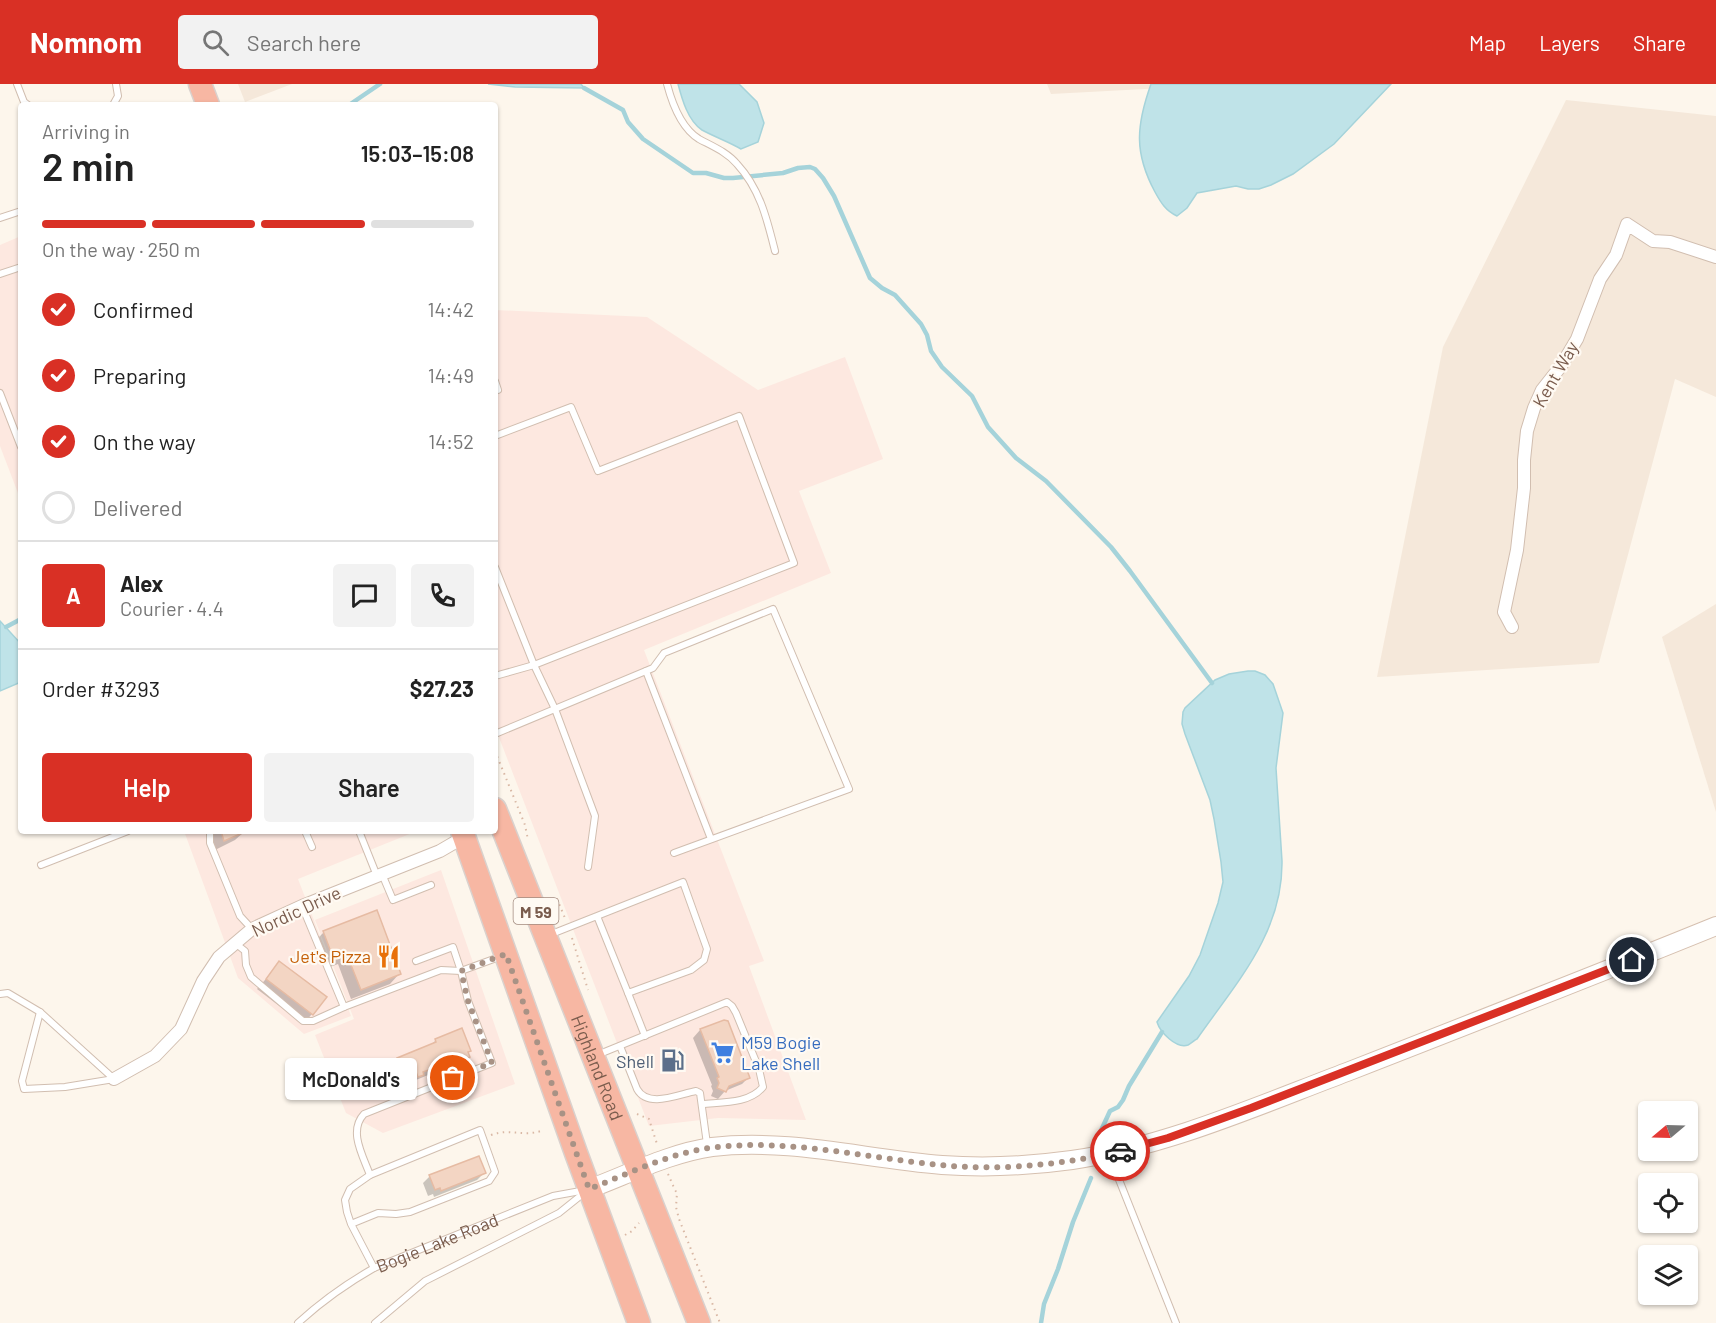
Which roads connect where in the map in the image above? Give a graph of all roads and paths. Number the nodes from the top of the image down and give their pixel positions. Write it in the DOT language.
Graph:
graph roads {
  1 [pos="17,84"];
  2 [pos="116,84"];
  3 [pos="200,84"];
  4 [pos="667,84"];
  5 [pos="25,102"];
  6 [pos="114,102"];
  7 [pos="207,102"];
  8 [pos="18,212"];
  9 [pos="0,218"];
  10 [pos="775,251"];
  11 [pos="1716,257"];
  12 [pos="18,268"];
  13 [pos="0,274"];
  14 [pos="0,393"];
  15 [pos="498,435"];
  16 [pos="18,439"];
  17 [pos="498,575"];
  18 [pos="1512,627"];
  19 [pos="534,665"];
  20 [pos="646,671"];
  21 [pos="498,675"];
  22 [pos="555,709"];
  23 [pos="498,733"];
  24 [pos="498,759"];
  25 [pos="499,829"];
  26 [pos="120,834"];
  27 [pos="210,834"];
  28 [pos="306,834"];
  29 [pos="361,834"];
  30 [pos="465,834"];
  31 [pos="466,834"];
  32 [pos="711,839"];
  33 [pos="530,845"];
  34 [pos="312,847"];
  35 [pos="674,853"];
  36 [pos="41,865"];
  37 [pos="588,867"];
  38 [pos="379,875"];
  39 [pos="431,885"];
  40 [pos="547,901"];
  41 [pos="302,906"];
  42 [pos="597,916"];
  43 [pos="1716,926"];
  44 [pos="569,928"];
  45 [pos="252,929"];
  46 [pos="546,937"];
  47 [pos="234,943"];
  48 [pos="506,954"];
  49 [pos="416,962"];
  50 [pos="461,971"];
  51 [pos="588,991"];
  52 [pos="628,993"];
  53 [pos="0,994"];
  54 [pos="344,1007"];
  55 [pos="40,1012"];
  56 [pos="645,1036"];
  57 [pos="620,1046"];
  58 [pos="593,1057"];
  59 [pos="114,1079"];
  60 [pos="702,1104"];
  61 [pos="633,1105"];
  62 [pos="541,1131"];
  63 [pos="654,1137"];
  64 [pos="483,1138"];
  65 [pos="708,1148"];
  66 [pos="1109,1153"];
  67 [pos="639,1170"];
  68 [pos="370,1175"];
  69 [pos="589,1189"];
  70 [pos="675,1191"];
  71 [pos="642,1218"];
  72 [pos="351,1224"];
  73 [pos="623,1237"];
  74 [pos="374,1268"];
  75 [pos="298,1323"];
  76 [pos="375,1323"];
  77 [pos="639,1323"];
  78 [pos="699,1323"];
  79 [pos="720,1323"];
  80 [pos="1176,1323"];
  1 -- 5 [label="lane"];
  2 -- 6 [label="lane"];
  3 -- 7 [label="highway"];
  4 -- 10 [label="lane"];
  8 -- 9 [label="lane"];
  11 -- 18 [label="street, Kent Way"];
  12 -- 13 [label="lane"];
  14 -- 16 [label="lane"];
  15 -- 19 [label="lane"];
  17 -- 19 [label="lane"];
  19 -- 21 [label="lane"];
  19 -- 22 [label="lane"];
  20 -- 22 [label="lane"];
  20 -- 32 [label="lane"];
  20 -- 32 [label="lane"];
  22 -- 23 [label="lane"];
  22 -- 37 [label="lane"];
  24 -- 33 [label="path"];
  25 -- 46 [label="highway, Highland Road / M 59"];
  26 -- 36 [label="lane"];
  27 -- 45 [label="lane"];
  28 -- 34 [label="lane"];
  29 -- 38 [label="lane"];
  30 -- 38 [label="street, Nordic Drive"];
  31 -- 48 [label="highway, M 59"];
  32 -- 35 [label="lane"];
  38 -- 39 [label="lane"];
  38 -- 41 [label="street, Nordic Drive"];
  40 -- 44 [label="path"];
  41 -- 45 [label="street, Nordic Drive"];
  41 -- 54 [label="lane"];
  42 -- 44 [label="lane"];
  42 -- 52 [label="lane"];
  42 -- 52 [label="lane"];
  43 -- 66 [label="main road, Bogie Lake Road"];
  44 -- 46 [label="lane"];
  44 -- 51 [label="path"];
  45 -- 47 [label="street, Nordic Drive"];
  46 -- 58 [label="highway, Highland Road / M 59"];
  47 -- 54 [label="lane"];
  47 -- 59 [label="street, Nordic Drive"];
  48 -- 50 [label="lane"];
  48 -- 69 [label="highway, M 59"];
  49 -- 50 [label="lane"];
  50 -- 54 [label="lane"];
  50 -- 68 [label="lane"];
  52 -- 56 [label="lane"];
  53 -- 55 [label="lane"];
  55 -- 59 [label="lane"];
  55 -- 59 [label="lane"];
  56 -- 57 [label="lane"];
  56 -- 60 [label="lane"];
  57 -- 58 [label="lane"];
  57 -- 60 [label="lane"];
  58 -- 67 [label="highway, Highland Road / M 59"];
  60 -- 65 [label="lane"];
  61 -- 63 [label="path"];
  62 -- 64 [label="path"];
  64 -- 68 [label="lane"];
  64 -- 72 [label="lane"];
  65 -- 66 [label="main road, Bogie Lake Road"];
  65 -- 67 [label="main road, Bogie Lake Road"];
  66 -- 80 [label="lane"];
  67 -- 69 [label="main road, Bogie Lake Road"];
  67 -- 78 [label="highway, Highland Road / M 59"];
  68 -- 72 [label="lane"];
  69 -- 74 [label="lane, Bogie Lake Road"];
  69 -- 76 [label="lane, Bogie Lake Road"];
  69 -- 77 [label="highway, M 59"];
  70 -- 79 [label="path"];
  71 -- 73 [label="path"];
  72 -- 74 [label="lane"];
  74 -- 75 [label="lane, Bogie Lake Road"];
}
